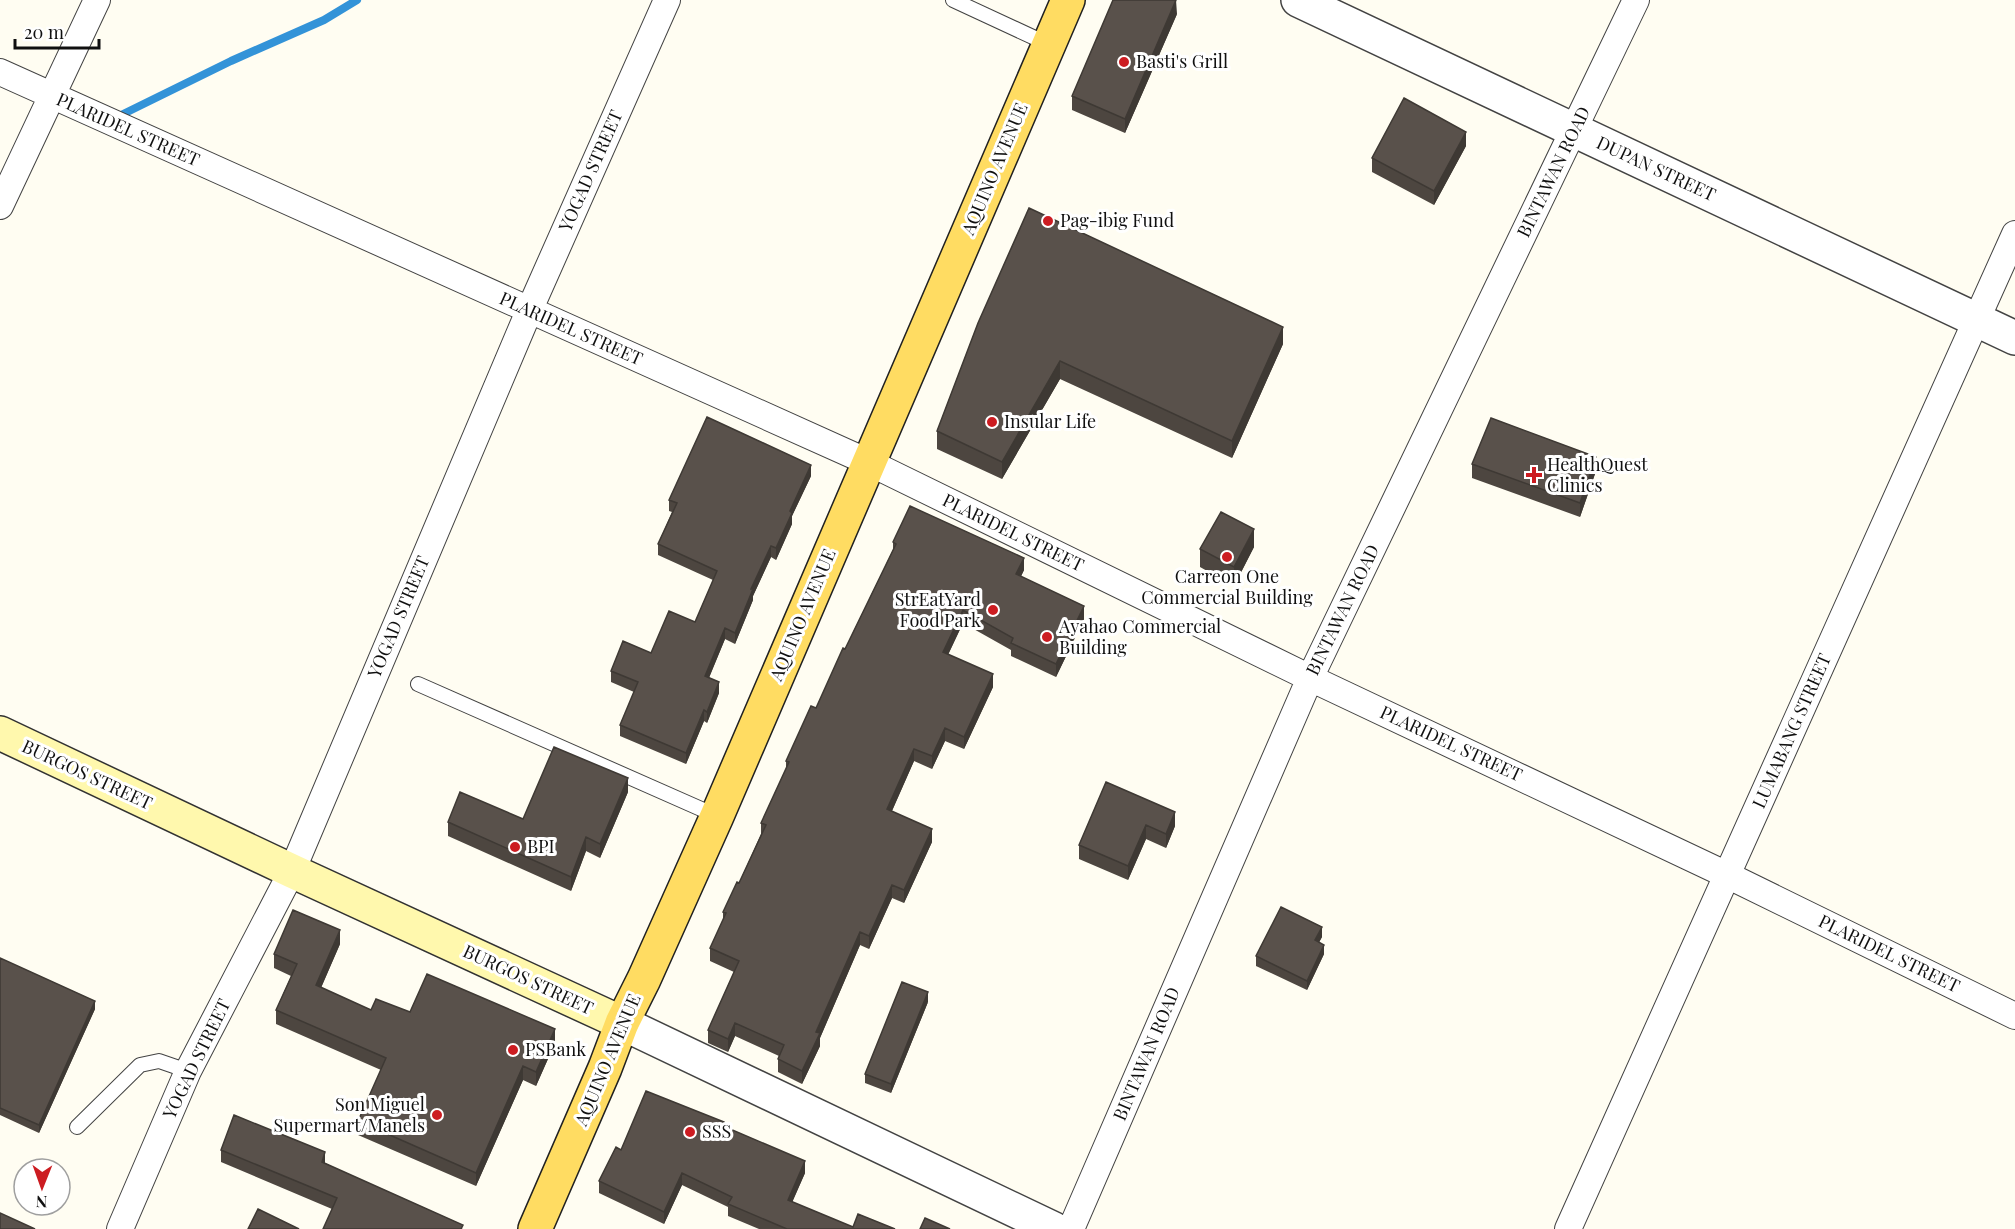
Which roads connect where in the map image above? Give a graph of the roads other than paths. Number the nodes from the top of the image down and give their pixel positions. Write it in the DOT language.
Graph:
graph roads {
  1 [pos="97,0"];
  2 [pos="667,0"];
  3 [pos="953,0"];
  4 [pos="1068,0"];
  5 [pos="1298,0"];
  6 [pos="1636,0"];
  7 [pos="1048,45"];
  8 [pos="0,72"];
  9 [pos="53,97"];
  10 [pos="1574,130"];
  11 [pos="0,206"];
  12 [pos="2015,234"];
  13 [pos="529,311"];
  14 [pos="1977,319"];
  15 [pos="2015,338"];
  16 [pos="868,462"];
  17 [pos="1311,678"];
  18 [pos="418,684"];
  19 [pos="0,734"];
  20 [pos="717,816"];
  21 [pos="292,871"];
  22 [pos="1727,875"];
  23 [pos="2015,1016"];
  24 [pos="622,1023"];
  25 [pos="188,1071"];
  26 [pos="77,1126"];
  27 [pos="120,1229"];
  28 [pos="535,1229"];
  29 [pos="1054,1229"];
  30 [pos="1071,1229"];
  31 [pos="1568,1229"];
  1 -- 9 [label="street"];
  2 -- 13 [label="street, YOGAD STREET"];
  3 -- 7 [label="lane"];
  4 -- 7 [label="main road, AQUINO AVENUE"];
  5 -- 10 [label="street, DUPAN STREET"];
  6 -- 10 [label="street, BINTAWAN ROAD"];
  7 -- 16 [label="main road, AQUINO AVENUE"];
  8 -- 9 [label="street, PLARIDEL STREET"];
  9 -- 11 [label="street"];
  9 -- 13 [label="street, PLARIDEL STREET"];
  10 -- 14 [label="street, DUPAN STREET"];
  10 -- 17 [label="street, BINTAWAN ROAD"];
  12 -- 14 [label="street, LUMABANG STREET"];
  13 -- 16 [label="street, PLARIDEL STREET"];
  13 -- 21 [label="street, YOGAD STREET"];
  14 -- 15 [label="street, DUPAN STREET"];
  14 -- 22 [label="street, LUMABANG STREET"];
  16 -- 17 [label="street, PLARIDEL STREET"];
  16 -- 20 [label="main road, AQUINO AVENUE"];
  17 -- 22 [label="street, PLARIDEL STREET"];
  17 -- 30 [label="street, BINTAWAN ROAD"];
  18 -- 20 [label="lane"];
  19 -- 21 [label="main road, BURGOS STREET"];
  20 -- 24 [label="main road, AQUINO AVENUE"];
  21 -- 24 [label="main road, BURGOS STREET"];
  21 -- 25 [label="street, YOGAD STREET"];
  22 -- 23 [label="street, PLARIDEL STREET"];
  22 -- 31 [label="street, LUMABANG STREET"];
  24 -- 28 [label="main road, AQUINO AVENUE"];
  24 -- 29 [label="street, BURGOS STREET"];
  25 -- 26 [label="lane"];
  25 -- 27 [label="street, YOGAD STREET"];
}
